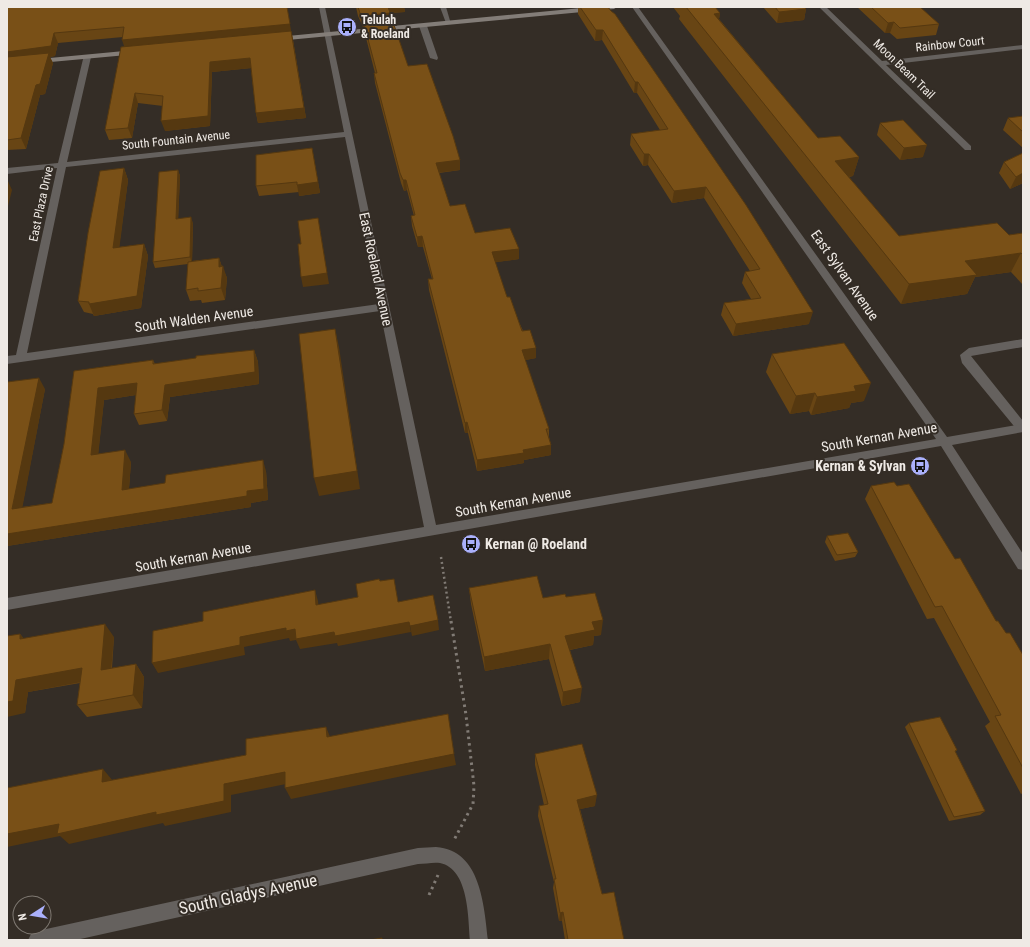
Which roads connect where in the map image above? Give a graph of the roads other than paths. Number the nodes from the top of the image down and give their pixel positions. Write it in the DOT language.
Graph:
graph roads {
  1 [pos="322,7"];
  2 [pos="443,7"];
  3 [pos="614,7"];
  4 [pos="636,7"];
  5 [pos="822,7"];
  6 [pos="449,23"];
  7 [pos="423,26"];
  8 [pos="327,35"];
  9 [pos="270,40"];
  10 [pos="1023,47"];
  11 [pos="143,52"];
  12 [pos="87,57"];
  13 [pos="434,58"];
  14 [pos="880,63"];
  15 [pos="7,64"];
  16 [pos="347,134"];
  17 [pos="968,148"];
  18 [pos="62,165"];
  19 [pos="7,171"];
  20 [pos="384,307"];
  21 [pos="1023,343"];
  22 [pos="22,358"];
  23 [pos="7,360"];
  24 [pos="1022,428"];
  25 [pos="944,441"];
  26 [pos="431,531"];
  27 [pos="1023,565"];
  28 [pos="7,604"];
  29 [pos="37,940"];
  30 [pos="479,940"];
  1 -- 8 [label="street, East Roeland Avenue"];
  2 -- 6 [label="street"];
  3 -- 6 [label="street"];
  4 -- 25 [label="street, East Sylvan Avenue"];
  5 -- 14 [label="street, Moon Beam Trail"];
  6 -- 7 [label="street"];
  7 -- 8 [label="street"];
  7 -- 13 [label="street"];
  8 -- 9 [label="street"];
  8 -- 16 [label="street, East Roeland Avenue"];
  10 -- 14 [label="street, Rainbow Court"];
  11 -- 12 [label="street"];
  12 -- 15 [label="street"];
  12 -- 18 [label="street, East Plaza Drive"];
  14 -- 17 [label="street, Moon Beam Trail"];
  16 -- 18 [label="street, South Fountain Avenue"];
  16 -- 20 [label="street, East Roeland Avenue"];
  18 -- 19 [label="street, South Fountain Avenue"];
  18 -- 22 [label="street, East Plaza Drive"];
  20 -- 22 [label="street, South Walden Avenue"];
  20 -- 26 [label="street, East Roeland Avenue"];
  21 -- 24 [label="street"];
  22 -- 23 [label="street, South Walden Avenue"];
  24 -- 25 [label="street, South Kernan Avenue"];
  25 -- 26 [label="street, South Kernan Avenue"];
  25 -- 27 [label="street, East Sylvan Avenue"];
  26 -- 28 [label="street, South Kernan Avenue"];
  29 -- 30 [label="street, South Gladys Avenue"];
}
